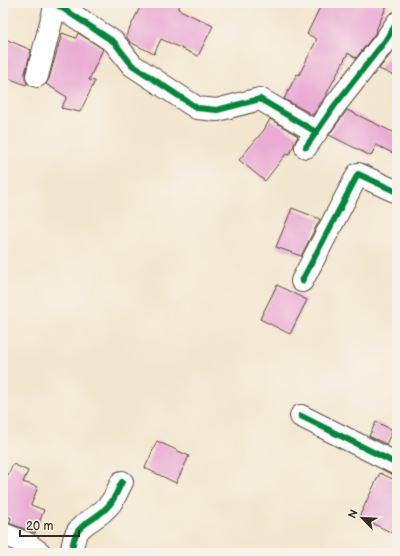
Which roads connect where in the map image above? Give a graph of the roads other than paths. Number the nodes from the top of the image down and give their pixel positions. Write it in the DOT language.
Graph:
graph roads {
  1 [pos="56,4"];
  2 [pos="397,23"];
  3 [pos="37,76"];
  4 [pos="397,192"];
  5 [pos="302,281"];
  6 [pos="301,416"];
  7 [pos="397,464"];
  8 [pos="122,482"];
  9 [pos="3,534"];
  10 [pos="34,548"];
  11 [pos="72,553"];
  1 -- 2 [label="street"];
  1 -- 3 [label="street"];
  4 -- 5 [label="street"];
  6 -- 7 [label="street"];
  8 -- 11 [label="street"];
  9 -- 10 [label="street"];
}
